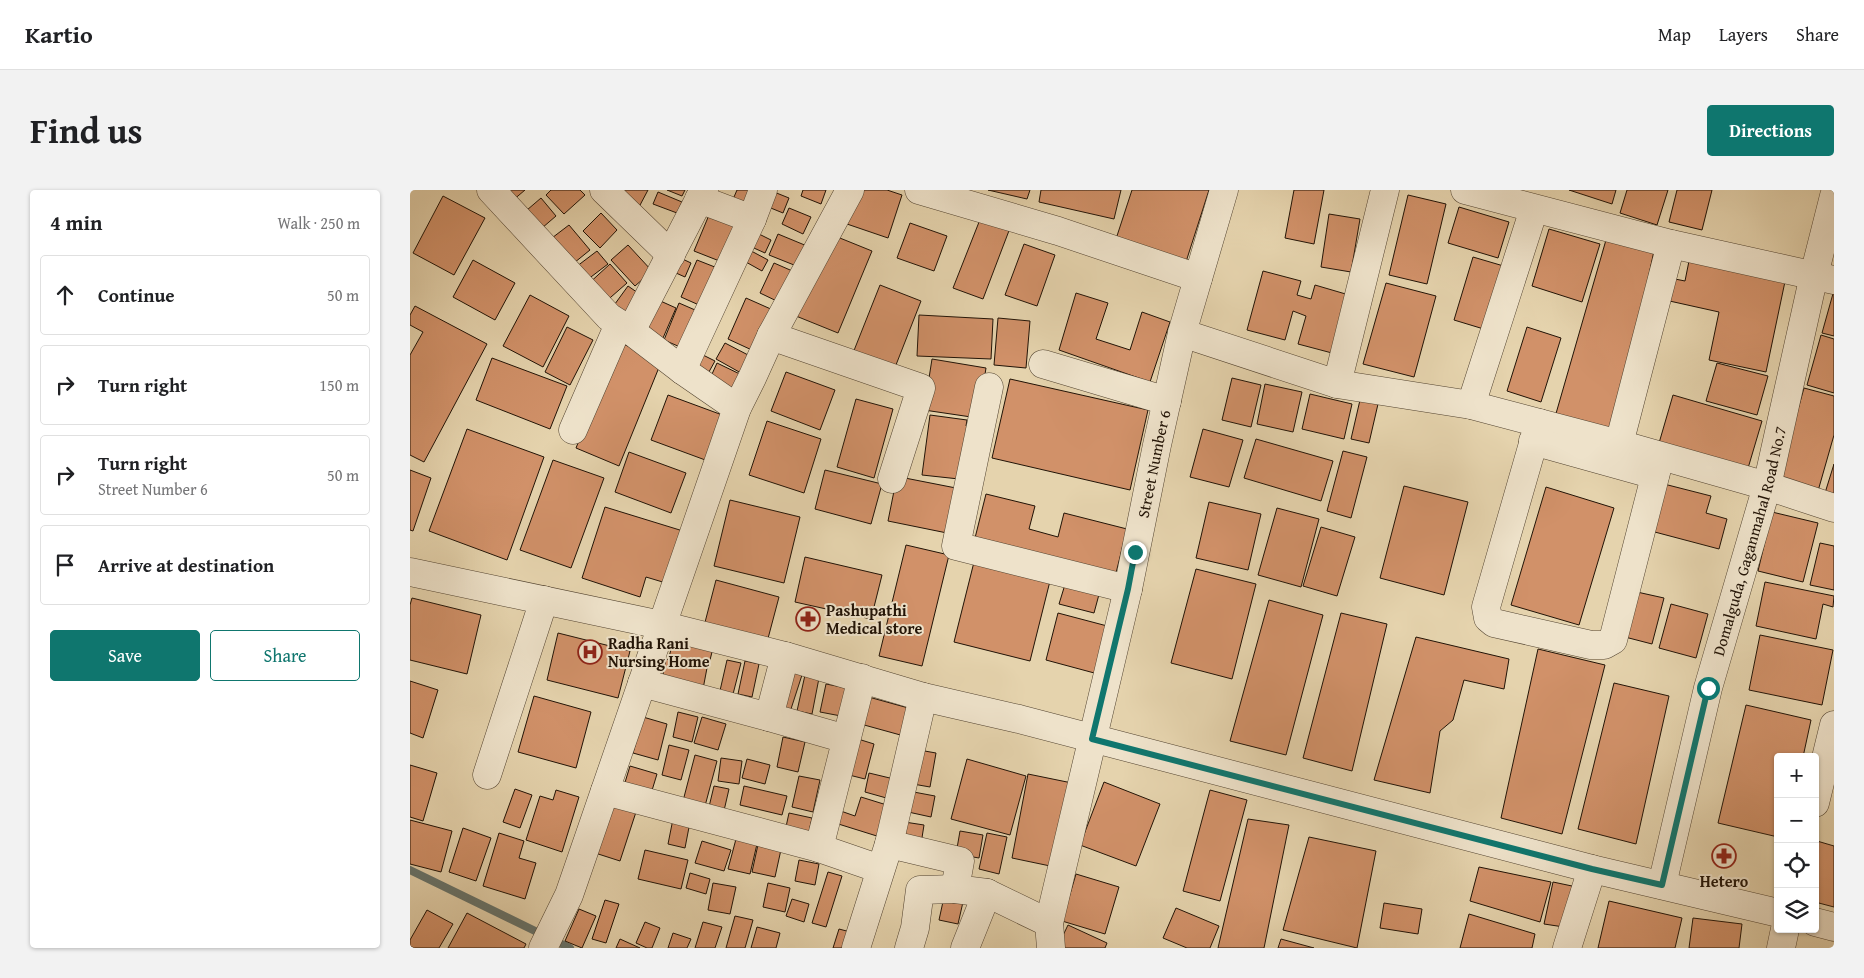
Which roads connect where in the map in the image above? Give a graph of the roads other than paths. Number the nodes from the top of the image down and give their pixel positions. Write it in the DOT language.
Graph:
graph roads {
  1 [pos="491,190"];
  2 [pos="604,190"];
  3 [pos="763,190"];
  4 [pos="850,190"];
  5 [pos="918,190"];
  6 [pos="1224,190"];
  7 [pos="1386,190"];
  8 [pos="1465,190"];
  9 [pos="701,194"];
  10 [pos="1834,196"];
  11 [pos="1534,209"];
  12 [pos="752,219"];
  13 [pos="1671,244"];
  14 [pos="671,255"];
  15 [pos="1198,278"];
  16 [pos="1824,278"];
  17 [pos="625,327"];
  18 [pos="1182,333"];
  19 [pos="771,336"];
  20 [pos="1043,364"];
  21 [pos="682,370"];
  22 [pos="1337,384"];
  23 [pos="990,387"];
  24 [pos="1167,401"];
  25 [pos="1471,406"];
  26 [pos="737,408"];
  27 [pos="573,430"];
  28 [pos="1536,432"];
  29 [pos="1619,444"];
  30 [pos="1658,466"];
  31 [pos="892,479"];
  32 [pos="1767,486"];
  33 [pos="1834,508"];
  34 [pos="410,572"];
  35 [pos="1128,589"];
  36 [pos="544,600"];
  37 [pos="661,625"];
  38 [pos="785,656"];
  39 [pos="862,678"];
  40 [pos="642,683"];
  41 [pos="923,697"];
  42 [pos="769,717"];
  43 [pos="1834,725"];
  44 [pos="846,739"];
  45 [pos="1092,739"];
  46 [pos="487,775"];
  47 [pos="605,791"];
  48 [pos="1816,798"];
  49 [pos="819,848"];
  50 [pos="885,856"];
  51 [pos="1592,869"];
  52 [pos="1662,885"];
  53 [pos="956,889"];
  54 [pos="987,893"];
  55 [pos="1774,912"];
  56 [pos="1819,923"];
  57 [pos="1834,927"];
  58 [pos="1784,933"];
  59 [pos="1050,936"];
  60 [pos="543,948"];
  61 [pos="856,948"];
  62 [pos="909,948"];
  63 [pos="965,948"];
  64 [pos="1567,948"];
  65 [pos="1781,948"];
  1 -- 17 [label="street"];
  2 -- 14 [label="street"];
  3 -- 12 [label="street"];
  4 -- 19 [label="street"];
  5 -- 15 [label="street"];
  6 -- 15 [label="street, Street Number 6"];
  7 -- 22 [label="street"];
  8 -- 11 [label="street"];
  9 -- 12 [label="street"];
  9 -- 14 [label="street"];
  10 -- 16 [label="street, Domalguda, Gaganmahal Road No.7"];
  11 -- 13 [label="street"];
  11 -- 25 [label="street"];
  12 -- 21 [label="street"];
  13 -- 16 [label="street"];
  13 -- 29 [label="street"];
  14 -- 17 [label="street"];
  15 -- 18 [label="street, Street Number 6"];
  16 -- 32 [label="street, Domalguda, Gaganmahal Road No.7"];
  17 -- 21 [label="street"];
  17 -- 27 [label="street"];
  18 -- 22 [label="street"];
  18 -- 24 [label="street, Street Number 6"];
  19 -- 26 [label="street"];
  19 -- 31 [label="street"];
  20 -- 24 [label="street"];
  21 -- 26 [label="street"];
  22 -- 25 [label="street"];
  23 -- 35 [label="street"];
  24 -- 35 [label="street, Street Number 6"];
  25 -- 28 [label="street"];
  26 -- 37 [label="street"];
  28 -- 29 [label="street"];
  28 -- 30 [label="street"];
  28 -- 30 [label="street"];
  29 -- 30 [label="street"];
  30 -- 32 [label="street"];
  32 -- 33 [label="street"];
  32 -- 52 [label="street, Domalguda, Gaganmahal Road No.7"];
  34 -- 36 [label="street"];
  35 -- 45 [label="street, Street Number 6"];
  36 -- 37 [label="street"];
  36 -- 46 [label="street"];
  37 -- 38 [label="street"];
  37 -- 40 [label="street"];
  38 -- 39 [label="street"];
  38 -- 42 [label="street"];
  39 -- 41 [label="street"];
  39 -- 44 [label="street"];
  40 -- 42 [label="street"];
  40 -- 47 [label="street"];
  41 -- 45 [label="street"];
  41 -- 50 [label="street"];
  42 -- 44 [label="street"];
  43 -- 48 [label="street"];
  44 -- 49 [label="street"];
  45 -- 51 [label="street"];
  45 -- 59 [label="street, Street Number 6"];
  47 -- 49 [label="street"];
  47 -- 60 [label="street"];
  49 -- 50 [label="street"];
  50 -- 53 [label="street"];
  50 -- 61 [label="street"];
  51 -- 52 [label="street"];
  51 -- 64 [label="street"];
  52 -- 55 [label="street"];
  53 -- 54 [label="street"];
  53 -- 62 [label="street"];
  54 -- 59 [label="street"];
  54 -- 63 [label="street"];
  56 -- 57 [label="street"];
  58 -- 65 [label="street"];
}
